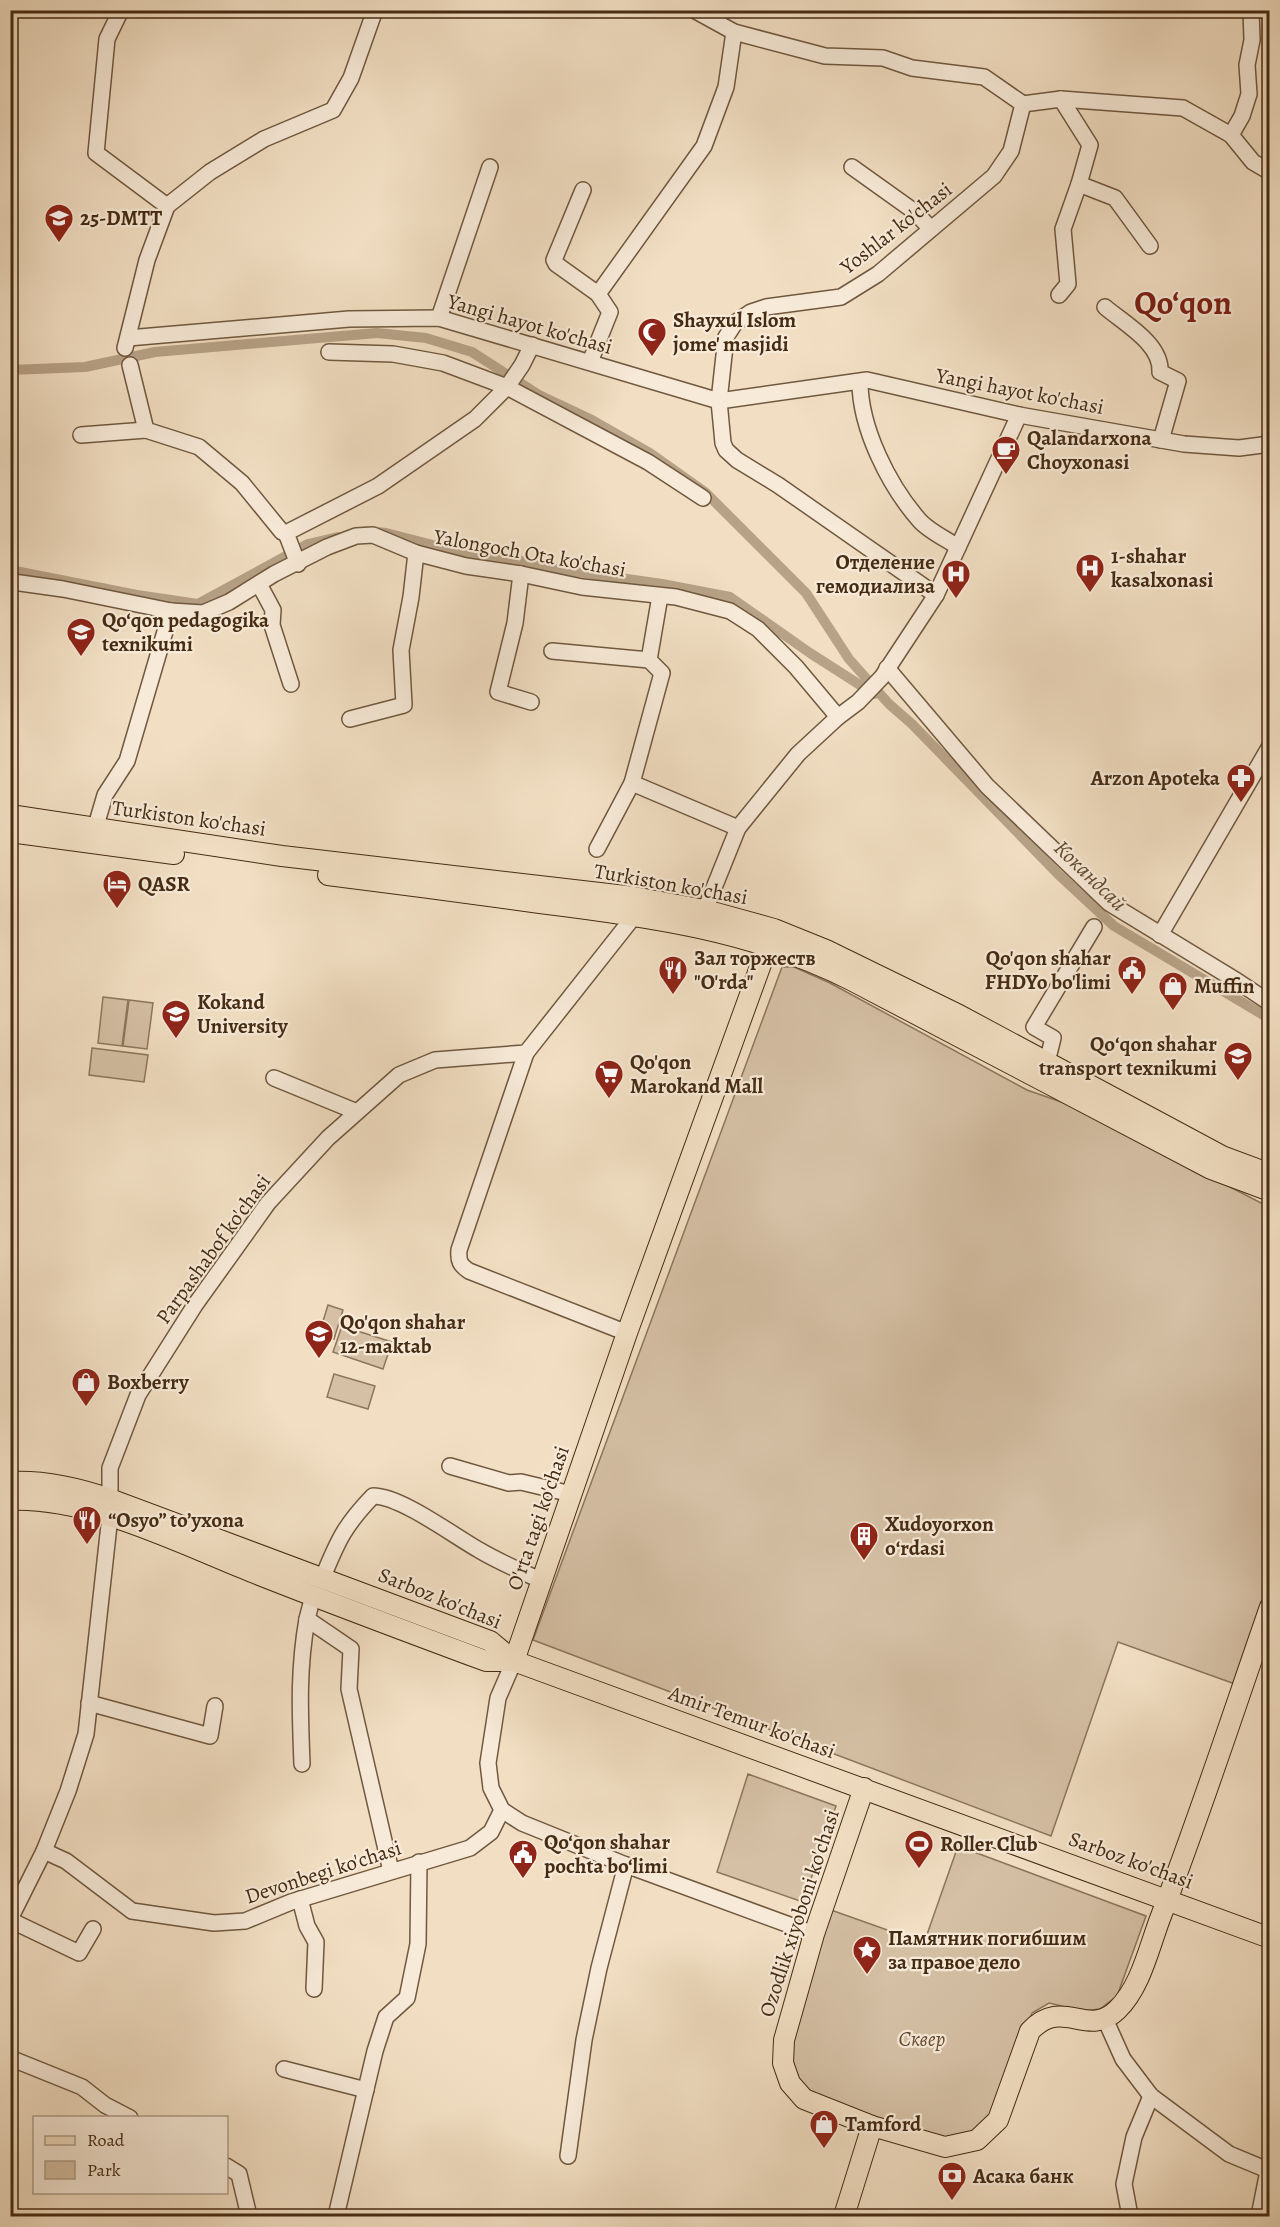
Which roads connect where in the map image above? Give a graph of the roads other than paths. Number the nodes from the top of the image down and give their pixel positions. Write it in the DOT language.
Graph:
graph roads {
  1 [pos="122,10"];
  2 [pos="375,10"];
  3 [pos="694,10"];
  4 [pos="1251,10"];
  5 [pos="708,15"];
  6 [pos="734,32"];
  7 [pos="1061,99"];
  8 [pos="1023,104"];
  9 [pos="1231,135"];
  10 [pos="490,167"];
  11 [pos="852,167"];
  12 [pos="1269,172"];
  13 [pos="1079,184"];
  14 [pos="583,190"];
  15 [pos="167,206"];
  16 [pos="931,229"];
  17 [pos="1150,246"];
  18 [pos="598,294"];
  19 [pos="1059,295"];
  20 [pos="1105,307"];
  21 [pos="439,318"];
  22 [pos="532,345"];
  23 [pos="329,352"];
  24 [pos="590,362"];
  25 [pos="130,365"];
  26 [pos="860,382"];
  27 [pos="507,387"];
  28 [pos="719,401"];
  29 [pos="1019,415"];
  30 [pos="146,430"];
  31 [pos="81,435"];
  32 [pos="1161,440"];
  33 [pos="1269,444"];
  34 [pos="703,498"];
  35 [pos="287,537"];
  36 [pos="958,547"];
  37 [pos="416,553"];
  38 [pos="296,561"];
  39 [pos="521,574"];
  40 [pos="13,582"];
  41 [pos="260,584"];
  42 [pos="936,595"];
  43 [pos="660,596"];
  44 [pos="171,611"];
  45 [pos="552,651"];
  46 [pos="649,660"];
  47 [pos="884,673"];
  48 [pos="291,684"];
  49 [pos="531,702"];
  50 [pos="837,717"];
  51 [pos="350,719"];
  52 [pos="1269,746"];
  53 [pos="632,783"];
  54 [pos="10,815"];
  55 [pos="738,828"];
  56 [pos="95,829"];
  57 [pos="10,832"];
  58 [pos="597,849"];
  59 [pos="705,910"];
  60 [pos="635,915"];
  61 [pos="1094,927"];
  62 [pos="1160,935"];
  63 [pos="771,937"];
  64 [pos="1269,1001"];
  65 [pos="526,1053"];
  66 [pos="1047,1062"];
  67 [pos="274,1078"];
  68 [pos="357,1112"];
  69 [pos="1269,1174"];
  70 [pos="1269,1191"];
  71 [pos="627,1333"];
  72 [pos="450,1466"];
  73 [pos="10,1482"];
  74 [pos="35,1490"];
  75 [pos="571,1494"];
  76 [pos="10,1500"];
  77 [pos="110,1507"];
  78 [pos="323,1577"];
  79 [pos="542,1581"];
  80 [pos="313,1596"];
  81 [pos="1269,1607"];
  82 [pos="307,1619"];
  83 [pos="514,1660"];
  84 [pos="89,1703"];
  85 [pos="215,1706"];
  86 [pos="302,1764"];
  87 [pos="864,1788"];
  88 [pos="502,1810"];
  89 [pos="975,1828"];
  90 [pos="44,1851"];
  91 [pos="419,1862"];
  92 [pos="626,1866"];
  93 [pos="391,1871"];
  94 [pos="300,1899"];
  95 [pos="1168,1899"];
  96 [pos="10,1920"];
  97 [pos="93,1929"];
  98 [pos="814,1934"];
  99 [pos="1269,1938"];
  100 [pos="314,1989"];
  101 [pos="1105,2019"];
  102 [pos="10,2058"];
  103 [pos="284,2070"];
  104 [pos="366,2090"];
  105 [pos="1151,2096"];
  106 [pos="126,2116"];
  107 [pos="872,2126"];
  108 [pos="568,2156"];
  109 [pos="228,2167"];
  110 [pos="1269,2170"];
  111 [pos="249,2217"];
  112 [pos="336,2217"];
  113 [pos="844,2217"];
  114 [pos="1130,2217"];
  115 [pos="1259,2217"];
  1 -- 15 [label="street"];
  2 -- 15 [label="street"];
  3 -- 5 [label="street"];
  4 -- 9 [label="street"];
  5 -- 6 [label="street"];
  6 -- 8 [label="street"];
  6 -- 18 [label="street"];
  7 -- 8 [label="street"];
  7 -- 9 [label="street"];
  7 -- 13 [label="street"];
  8 -- 16 [label="street, Yoshlar ko'chasi"];
  9 -- 12 [label="street"];
  10 -- 21 [label="street"];
  11 -- 16 [label="street"];
  13 -- 17 [label="street"];
  13 -- 19 [label="street"];
  14 -- 18 [label="street"];
  15 -- 21 [label="street, Yangi hayot ko'chasi"];
  16 -- 28 [label="street, Yoshlar ko'chasi"];
  18 -- 24 [label="street"];
  20 -- 32 [label="street"];
  21 -- 22 [label="street, Yangi hayot ko'chasi"];
  22 -- 24 [label="street, Yangi hayot ko'chasi"];
  22 -- 27 [label="street"];
  23 -- 27 [label="street"];
  24 -- 28 [label="street, Yangi hayot ko'chasi"];
  25 -- 30 [label="street"];
  26 -- 28 [label="street, Yangi hayot ko'chasi"];
  26 -- 29 [label="street, Yangi hayot ko'chasi"];
  26 -- 36 [label="street"];
  27 -- 34 [label="street"];
  27 -- 35 [label="street"];
  28 -- 42 [label="street, Yoshlar ko'chasi"];
  29 -- 32 [label="street, Yangi hayot ko'chasi"];
  29 -- 36 [label="street"];
  30 -- 31 [label="street"];
  30 -- 35 [label="street"];
  32 -- 33 [label="street, Yangi hayot ko'chasi"];
  35 -- 38 [label="street"];
  36 -- 42 [label="street"];
  37 -- 38 [label="street, Yalongoch Ota ko'chasi"];
  37 -- 39 [label="street, Yalongoch Ota ko'chasi"];
  37 -- 51 [label="street"];
  38 -- 41 [label="street, Yalongoch Ota ko'chasi"];
  39 -- 43 [label="street, Yalongoch Ota ko'chasi"];
  39 -- 49 [label="street"];
  40 -- 44 [label="street, Yalongoch Ota ko'chasi"];
  41 -- 44 [label="street, Yalongoch Ota ko'chasi"];
  41 -- 48 [label="street"];
  42 -- 47 [label="street"];
  43 -- 46 [label="street"];
  43 -- 50 [label="street, Yalongoch Ota ko'chasi"];
  44 -- 56 [label="street"];
  45 -- 46 [label="street"];
  46 -- 53 [label="street"];
  47 -- 50 [label="street"];
  47 -- 62 [label="street"];
  50 -- 55 [label="street"];
  52 -- 62 [label="street"];
  53 -- 55 [label="street"];
  53 -- 58 [label="street"];
  54 -- 56 [label="main road, Turkiston ko'chasi"];
  55 -- 59 [label="street"];
  56 -- 59 [label="main road, Turkiston ko'chasi"];
  57 -- 60 [label="main road, Turkiston ko'chasi"];
  59 -- 63 [label="main road, Turkiston ko'chasi"];
  60 -- 63 [label="main road, Turkiston ko'chasi"];
  60 -- 65 [label="street"];
  61 -- 66 [label="street"];
  62 -- 64 [label="street"];
  63 -- 66 [label="main road, Turkiston ko'chasi"];
  63 -- 70 [label="main road, Turkiston ko'chasi"];
  63 -- 71 [label="main road, O'rta tagi ko'chasi"];
  65 -- 68 [label="street, Parpashabof ko'chasi"];
  65 -- 71 [label="street"];
  66 -- 69 [label="main road, Turkiston ko'chasi"];
  67 -- 68 [label="street"];
  68 -- 77 [label="street, Parpashabof ko'chasi"];
  71 -- 75 [label="main road, O'rta tagi ko'chasi"];
  72 -- 75 [label="street"];
  73 -- 74 [label="main road"];
  74 -- 76 [label="main road"];
  74 -- 77 [label="main road, Sarboz ko'chasi"];
  75 -- 79 [label="main road, O'rta tagi ko'chasi"];
  77 -- 78 [label="main road, Sarboz ko'chasi"];
  77 -- 80 [label="main road, Sarboz ko'chasi"];
  77 -- 84 [label="street, Parpashabof ko'chasi"];
  78 -- 79 [label="street"];
  78 -- 83 [label="main road, Sarboz ko'chasi"];
  79 -- 83 [label="main road, O'rta tagi ko'chasi"];
  80 -- 82 [label="street"];
  80 -- 83 [label="main road, Sarboz ko'chasi"];
  81 -- 95 [label="main road"];
  82 -- 86 [label="street"];
  82 -- 93 [label="street"];
  83 -- 87 [label="main road, Amir Temur ko'chasi"];
  83 -- 88 [label="street, O'rta tagi ko'chasi"];
  84 -- 85 [label="street"];
  84 -- 90 [label="street, Parpashabof ko'chasi"];
  87 -- 89 [label="main road, Amir Temur ko'chasi"];
  87 -- 98 [label="main road, Ozodlik xiyoboni ko'chasi"];
  88 -- 91 [label="street, Devonbegi ko'chasi"];
  88 -- 92 [label="street"];
  89 -- 95 [label="main road, Sarboz ko'chasi"];
  90 -- 94 [label="street, Devonbegi ko'chasi"];
  90 -- 96 [label="street, Parpashabof ko'chasi"];
  91 -- 93 [label="street, Devonbegi ko'chasi"];
  91 -- 104 [label="street, Devonbegi ko'chasi"];
  92 -- 98 [label="street"];
  92 -- 108 [label="street"];
  93 -- 94 [label="street, Devonbegi ko'chasi"];
  94 -- 100 [label="street"];
  95 -- 99 [label="main road, Sarboz ko'chasi"];
  95 -- 101 [label="main road"];
  96 -- 97 [label="street"];
  98 -- 107 [label="main road, Ozodlik xiyoboni ko'chasi"];
  101 -- 105 [label="street"];
  101 -- 107 [label="main road, Ozodlik xiyoboni ko'chasi"];
  102 -- 106 [label="street"];
  103 -- 104 [label="street"];
  104 -- 112 [label="street, Devonbegi ko'chasi"];
  105 -- 110 [label="street"];
  105 -- 114 [label="street"];
  107 -- 113 [label="main road"];
  109 -- 111 [label="street"];
  110 -- 115 [label="street"];
}
